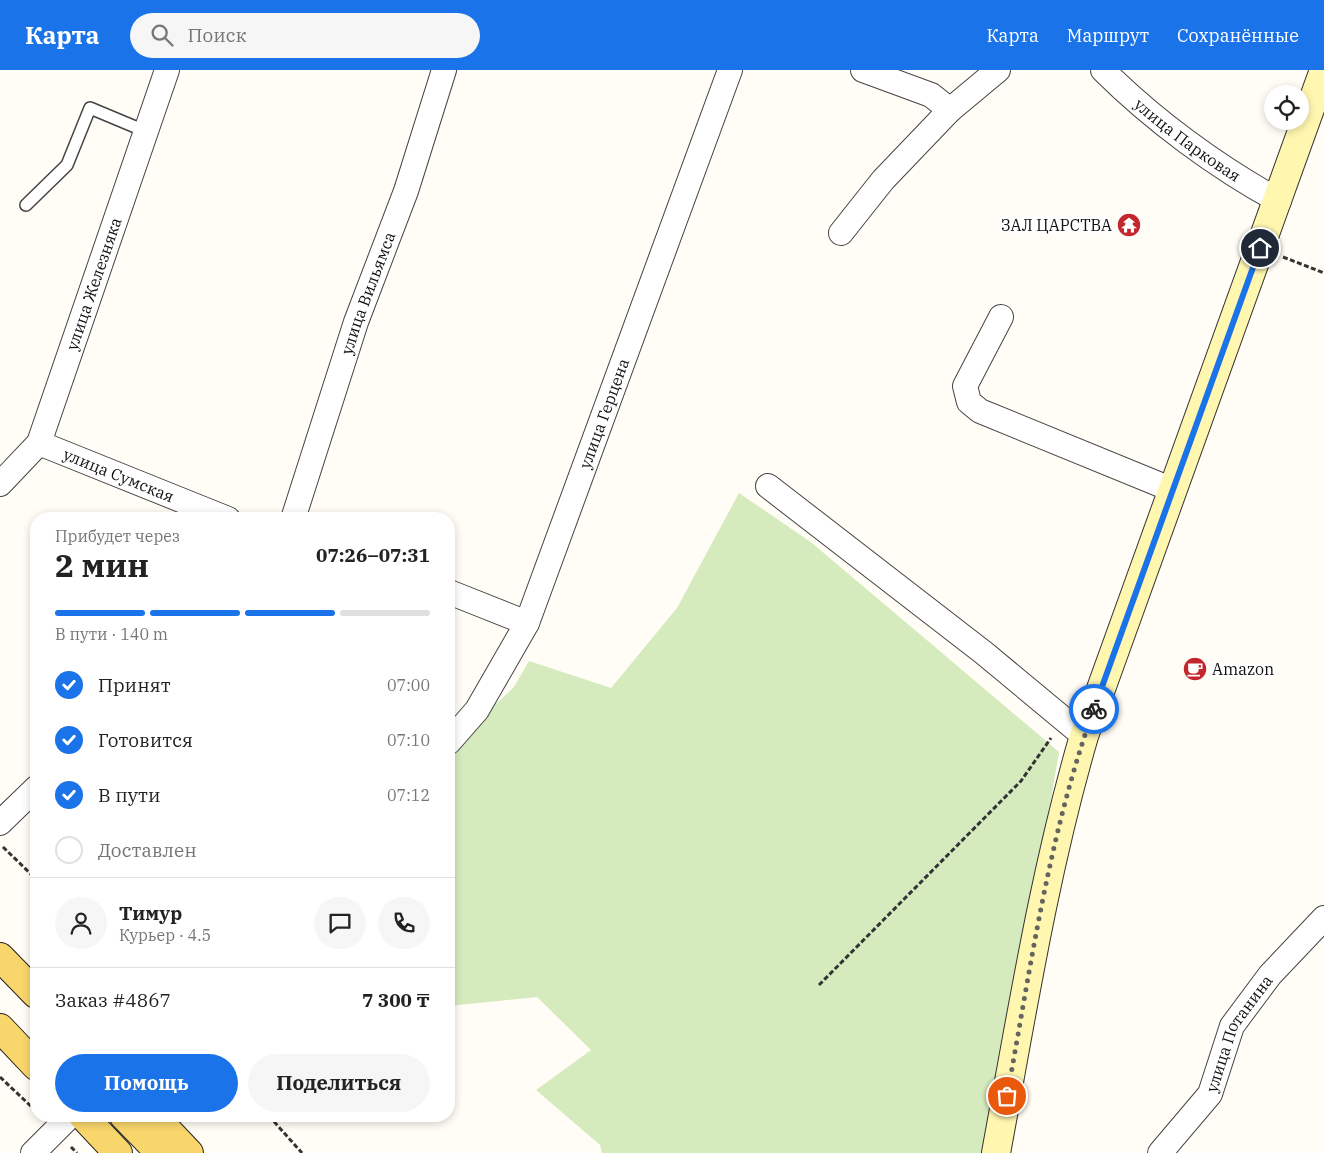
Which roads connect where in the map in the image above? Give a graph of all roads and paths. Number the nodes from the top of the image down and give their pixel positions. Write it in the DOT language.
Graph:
graph roads {
  1 [pos="167,70"];
  2 [pos="444,70"];
  3 [pos="730,70"];
  4 [pos="863,70"];
  5 [pos="998,70"];
  6 [pos="1103,70"];
  7 [pos="1324,70"];
  8 [pos="950,110"];
  9 [pos="144,131"];
  10 [pos="1278,201"];
  11 [pos="26,205"];
  12 [pos="841,233"];
  13 [pos="1260,248"];
  14 [pos="1288,249"];
  15 [pos="1285,258"];
  16 [pos="1282,267"];
  17 [pos="1324,273"];
  18 [pos="1001,317"];
  19 [pos="39,443"];
  20 [pos="0,484"];
  21 [pos="768,486"];
  22 [pos="1173,490"];
  23 [pos="211,512"];
  24 [pos="295,512"];
  25 [pos="455,594"];
  26 [pos="527,623"];
  27 [pos="1073,728"];
  28 [pos="455,735"];
  29 [pos="30,794"];
  30 [pos="0,823"];
  31 [pos="0,844"];
  32 [pos="30,873"];
  33 [pos="1324,918"];
  34 [pos="0,957"];
  35 [pos="819,985"];
  36 [pos="30,988"];
  37 [pos="0,1028"];
  38 [pos="30,1053"];
  39 [pos="0,1077"];
  40 [pos="30,1106"];
  41 [pos="64,1122"];
  42 [pos="89,1122"];
  43 [pos="130,1122"];
  44 [pos="160,1122"];
  45 [pos="274,1122"];
  46 [pos="33,1153"];
  47 [pos="118,1153"];
  48 [pos="160,1153"];
  49 [pos="189,1153"];
  50 [pos="302,1153"];
  51 [pos="996,1153"];
  52 [pos="1160,1153"];
  1 -- 9 [label="street, улица Железняка"];
  2 -- 24 [label="street, улица Вильямса"];
  3 -- 26 [label="street, улица Герцена"];
  4 -- 8 [label="street"];
  5 -- 8 [label="street"];
  6 -- 10 [label="street, улица Парковая"];
  7 -- 10 [label="main road"];
  8 -- 12 [label="street"];
  9 -- 11 [label="lane"];
  9 -- 19 [label="street, улица Железняка"];
  10 -- 13 [label="main road"];
  13 -- 15 [label="path"];
  13 -- 22 [label="main road"];
  14 -- 15 [label="path"];
  15 -- 16 [label="path"];
  15 -- 17 [label="path"];
  18 -- 22 [label="street"];
  19 -- 20 [label="street, улица Железняка"];
  19 -- 23 [label="street, улица Сумская"];
  21 -- 27 [label="street"];
  22 -- 27 [label="main road"];
  25 -- 26 [label="street"];
  26 -- 28 [label="street, улица Герцена"];
  27 -- 35 [label="path"];
  27 -- 51 [label="main road"];
  29 -- 30 [label="street"];
  31 -- 32 [label="path"];
  33 -- 52 [label="street, улица Потанина"];
  34 -- 36 [label="main road"];
  37 -- 38 [label="main road"];
  39 -- 40 [label="path"];
  41 -- 46 [label="street"];
  42 -- 47 [label="main road"];
  43 -- 48 [label="main road"];
  44 -- 49 [label="main road"];
  45 -- 50 [label="path"];
}
